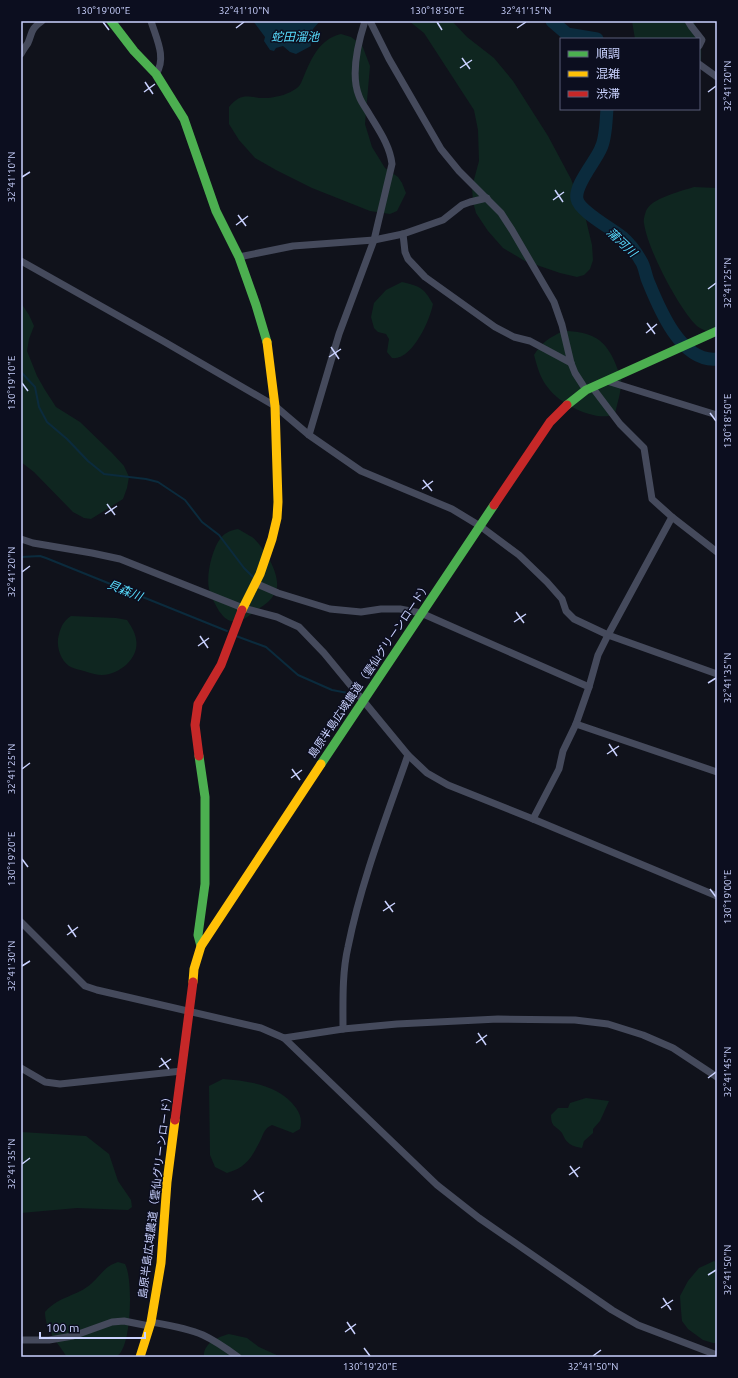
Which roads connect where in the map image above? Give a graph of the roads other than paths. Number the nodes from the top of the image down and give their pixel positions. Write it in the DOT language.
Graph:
graph roads {
  1 [pos="42,21"];
  2 [pos="111,21"];
  3 [pos="151,21"];
  4 [pos="365,21"];
  5 [pos="370,21"];
  6 [pos="688,21"];
  7 [pos="700,44"];
  8 [pos="21,54"];
  9 [pos="700,65"];
  10 [pos="156,74"];
  11 [pos="717,77"];
  12 [pos="487,198"];
  13 [pos="403,234"];
  14 [pos="374,240"];
  15 [pos="239,257"];
  16 [pos="21,261"];
  17 [pos="714,332"];
  18 [pos="571,363"];
  19 [pos="606,380"];
  20 [pos="589,389"];
  21 [pos="275,406"];
  22 [pos="717,415"];
  23 [pos="309,435"];
  24 [pos="672,517"];
  25 [pos="480,526"];
  26 [pos="21,539"];
  27 [pos="717,552"];
  28 [pos="255,583"];
  29 [pos="243,608"];
  30 [pos="421,613"];
  31 [pos="608,635"];
  32 [pos="717,674"];
  33 [pos="589,687"];
  34 [pos="363,700"];
  35 [pos="576,724"];
  36 [pos="408,755"];
  37 [pos="717,772"];
  38 [pos="533,819"];
  39 [pos="717,896"];
  40 [pos="21,922"];
  41 [pos="201,946"];
  42 [pos="188,1011"];
  43 [pos="343,1028"];
  44 [pos="284,1038"];
  45 [pos="21,1068"];
  46 [pos="182,1072"];
  47 [pos="717,1077"];
  48 [pos="150,1324"];
  49 [pos="21,1340"];
  50 [pos="717,1355"];
  51 [pos="140,1357"];
  52 [pos="238,1357"];
  1 -- 8 [label="street"];
  2 -- 10 [label="street"];
  3 -- 10 [label="street"];
  4 -- 14 [label="street"];
  5 -- 12 [label="street"];
  6 -- 7 [label="street"];
  9 -- 11 [label="street"];
  10 -- 15 [label="street"];
  12 -- 13 [label="street"];
  12 -- 18 [label="street"];
  13 -- 14 [label="street"];
  13 -- 18 [label="street"];
  14 -- 15 [label="street"];
  14 -- 23 [label="street"];
  15 -- 21 [label="street"];
  16 -- 21 [label="street"];
  17 -- 19 [label="street, 島原半島広域農道（雲仙グリーンロード）"];
  18 -- 20 [label="street"];
  19 -- 20 [label="street, 島原半島広域農道（雲仙グリーンロード）"];
  19 -- 22 [label="street"];
  20 -- 24 [label="street"];
  20 -- 25 [label="street, 島原半島広域農道（雲仙グリーンロード）"];
  21 -- 23 [label="street"];
  21 -- 28 [label="street"];
  23 -- 25 [label="street"];
  24 -- 27 [label="street"];
  24 -- 31 [label="street"];
  25 -- 30 [label="street, 島原半島広域農道（雲仙グリーンロード）"];
  25 -- 31 [label="street"];
  26 -- 29 [label="street"];
  28 -- 29 [label="street"];
  28 -- 30 [label="street"];
  29 -- 34 [label="street"];
  29 -- 41 [label="street"];
  30 -- 33 [label="street"];
  30 -- 34 [label="street, 島原半島広域農道（雲仙グリーンロード）"];
  31 -- 32 [label="street"];
  31 -- 33 [label="street"];
  33 -- 35 [label="street"];
  34 -- 36 [label="street"];
  34 -- 41 [label="street, 島原半島広域農道（雲仙グリーンロード）"];
  35 -- 37 [label="street"];
  35 -- 38 [label="street"];
  36 -- 38 [label="street"];
  36 -- 43 [label="street"];
  38 -- 39 [label="street"];
  40 -- 42 [label="street"];
  41 -- 42 [label="street, 島原半島広域農道（雲仙グリーンロード）"];
  42 -- 44 [label="street"];
  42 -- 46 [label="street, 島原半島広域農道（雲仙グリーンロード）"];
  43 -- 44 [label="street"];
  43 -- 47 [label="street"];
  44 -- 50 [label="street"];
  45 -- 46 [label="street"];
  46 -- 48 [label="street, 島原半島広域農道（雲仙グリーンロード）"];
  48 -- 49 [label="street"];
  48 -- 51 [label="street, 島原半島広域農道（雲仙グリーンロード）"];
  48 -- 52 [label="street"];
}
